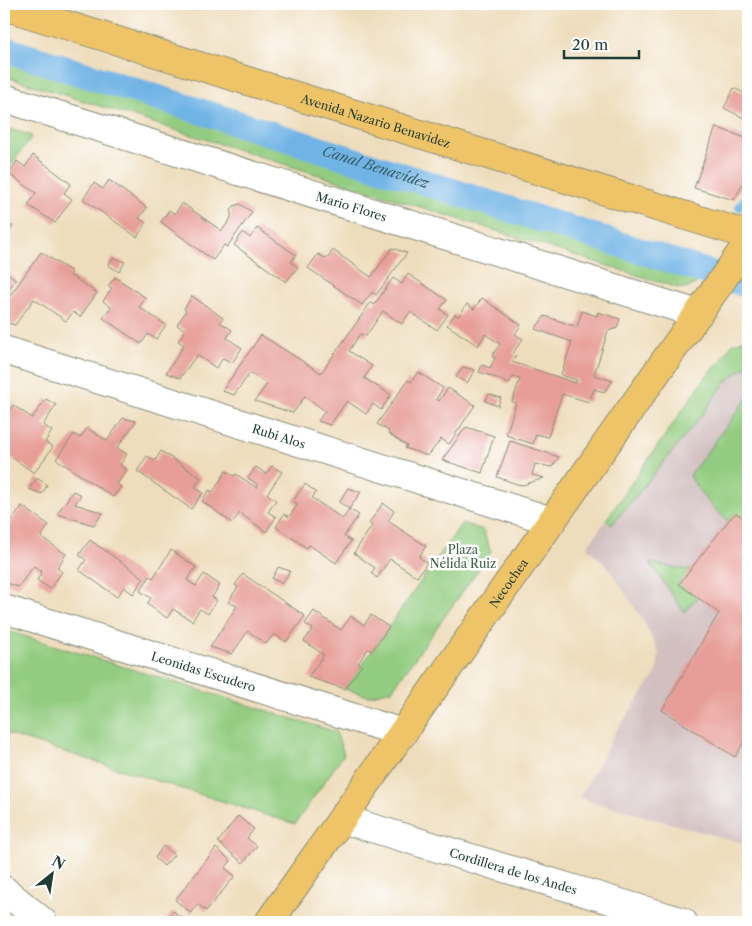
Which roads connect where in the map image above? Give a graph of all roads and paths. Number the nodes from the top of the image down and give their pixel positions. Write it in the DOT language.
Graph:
graph roads {
  1 [pos="4,6"];
  2 [pos="4,98"];
  3 [pos="748,235"];
  4 [pos="748,243"];
  5 [pos="698,314"];
  6 [pos="4,350"];
  7 [pos="552,521"];
  8 [pos="4,609"];
  9 [pos="402,733"];
  10 [pos="342,819"];
  11 [pos="4,890"];
  12 [pos="43,922"];
  13 [pos="269,922"];
  14 [pos="683,922"];
  1 -- 3 [label="main road, Avenida Nazario Benavídez"];
  2 -- 5 [label="street, Mario Flores"];
  4 -- 5 [label="main road, Necochea"];
  5 -- 7 [label="main road, Necochea"];
  6 -- 7 [label="street, Rubi Alos"];
  7 -- 9 [label="main road, Necochea"];
  8 -- 9 [label="street, Leonidas Escudero"];
  9 -- 10 [label="main road, Necochea"];
  10 -- 13 [label="main road, Necochea"];
  10 -- 14 [label="street, Cordillera de los Andes"];
  11 -- 12 [label="street"];
}
